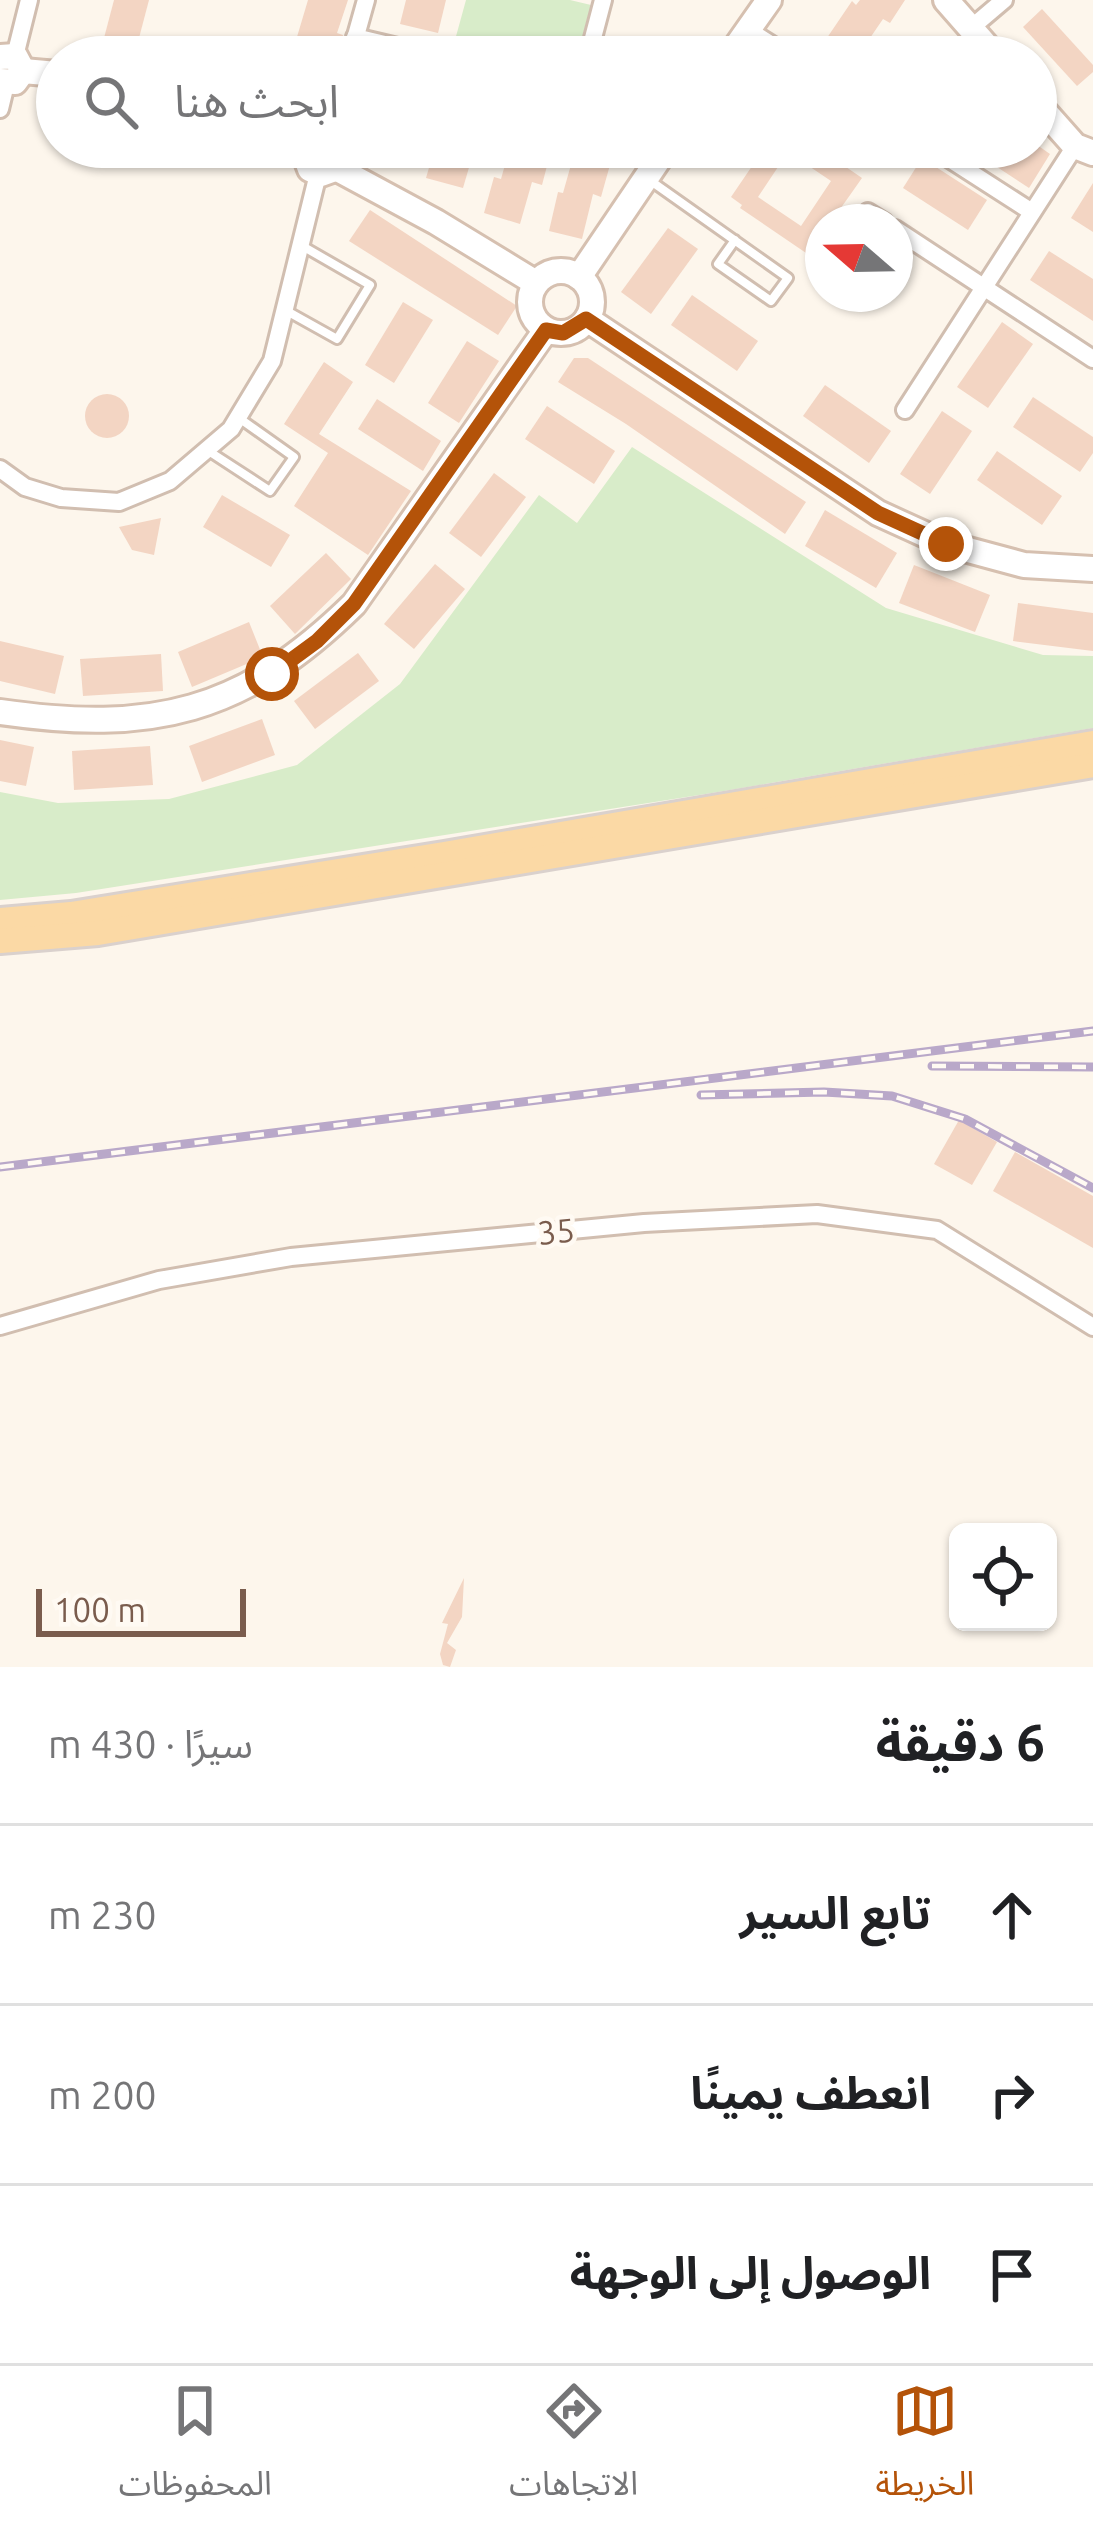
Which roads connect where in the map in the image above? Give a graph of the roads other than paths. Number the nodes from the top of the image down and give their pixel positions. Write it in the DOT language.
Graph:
graph roads {
  1 [pos="29,0"];
  2 [pos="366,0"];
  3 [pos="603,0"];
  4 [pos="769,0"];
  5 [pos="946,0"];
  6 [pos="1004,0"];
  7 [pos="971,28"];
  8 [pos="748,30"];
  9 [pos="355,36"];
  10 [pos="594,36"];
  11 [pos="744,36"];
  12 [pos="758,36"];
  13 [pos="978,36"];
  14 [pos="7,76"];
  15 [pos="1057,123"];
  16 [pos="1084,150"];
  17 [pos="314,168"];
  18 [pos="338,168"];
  19 [pos="653,168"];
  20 [pos="965,168"];
  21 [pos="647,178"];
  22 [pos="1033,212"];
  23 [pos="736,240"];
  24 [pos="913,242"];
  25 [pos="302,246"];
  26 [pos="579,277"];
  27 [pos="536,283"];
  28 [pos="983,289"];
  29 [pos="285,310"];
  30 [pos="586,319"];
  31 [pos="546,330"];
  32 [pos="1093,359"];
  33 [pos="905,410"];
  34 [pos="238,418"];
  35 [pos="206,450"];
  36 [pos="0,469"];
  37 [pos="1093,569"];
  38 [pos="0,712"];
  39 [pos="1093,743"];
  40 [pos="1093,765"];
  41 [pos="0,920"];
  42 [pos="0,941"];
  43 [pos="0,1326"];
  44 [pos="1093,1327"];
  1 -- 14 [label="street"];
  2 -- 9 [label="street"];
  3 -- 10 [label="street"];
  4 -- 8 [label="street"];
  5 -- 7 [label="street"];
  6 -- 7 [label="street"];
  7 -- 13 [label="street"];
  8 -- 11 [label="street"];
  8 -- 12 [label="street"];
  15 -- 16 [label="street"];
  16 -- 22 [label="street"];
  17 -- 25 [label="street"];
  18 -- 27 [label="street"];
  19 -- 21 [label="street"];
  20 -- 22 [label="street"];
  21 -- 23 [label="lane"];
  21 -- 26 [label="street"];
  22 -- 28 [label="street"];
  23 -- 23 [label="lane"];
  24 -- 28 [label="street"];
  25 -- 29 [label="street"];
  25 -- 29 [label="lane"];
  26 -- 27 [label="street"];
  26 -- 30 [label="street"];
  27 -- 31 [label="street"];
  28 -- 32 [label="street"];
  28 -- 33 [label="street"];
  29 -- 34 [label="street"];
  30 -- 31 [label="street"];
  30 -- 37 [label="street"];
  31 -- 38 [label="street"];
  34 -- 35 [label="street"];
  34 -- 35 [label="lane"];
  35 -- 36 [label="street"];
  39 -- 41 [label="main road"];
  40 -- 42 [label="main road"];
  43 -- 44 [label="street, 35"];
}
